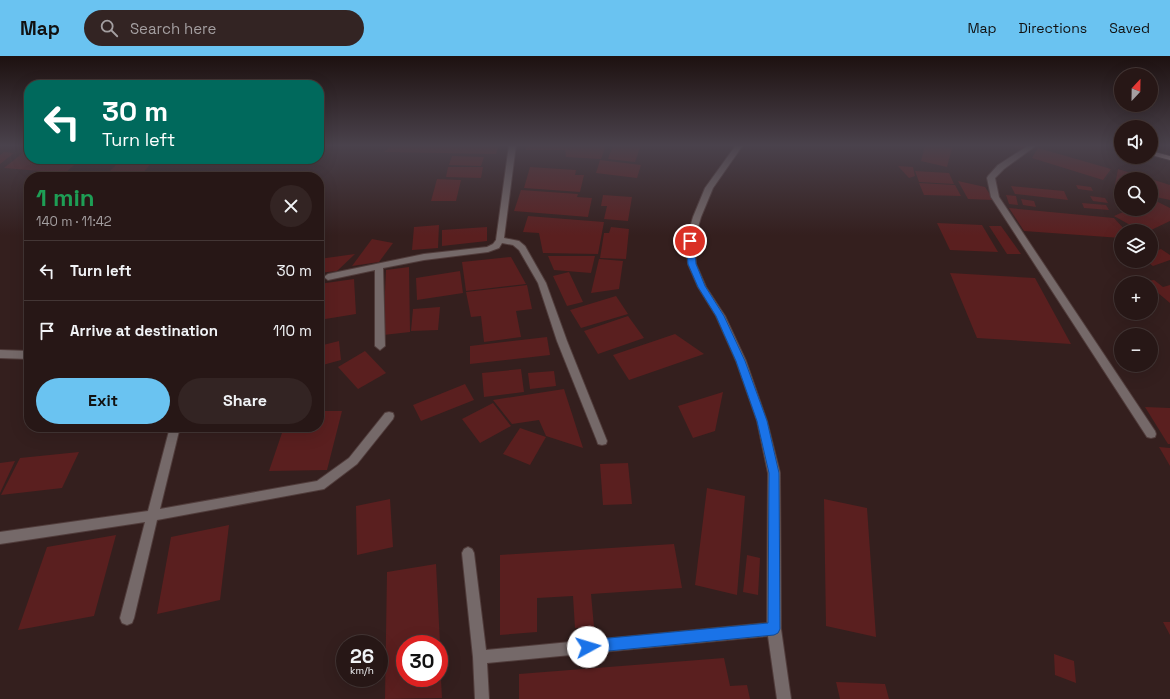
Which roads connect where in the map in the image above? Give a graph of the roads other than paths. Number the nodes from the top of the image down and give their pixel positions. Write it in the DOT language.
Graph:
graph roads {
  1 [pos="508,175"];
  2 [pos="718,175"];
  3 [pos="995,175"];
  4 [pos="500,240"];
  5 [pos="379,266"];
  6 [pos="328,277"];
  7 [pos="380,346"];
  8 [pos="0,354"];
  9 [pos="24,355"];
  10 [pos="388,416"];
  11 [pos="174,432"];
  12 [pos="1151,434"];
  13 [pos="602,441"];
  14 [pos="152,516"];
  15 [pos="0,538"];
  16 [pos="468,553"];
  17 [pos="127,618"];
  18 [pos="774,629"];
  19 [pos="480,657"];
  20 [pos="482,699"];
  21 [pos="784,699"];
  1 -- 4 [label="street"];
  2 -- 18 [label="street"];
  3 -- 12 [label="street"];
  4 -- 5 [label="street"];
  4 -- 13 [label="street"];
  5 -- 6 [label="street"];
  5 -- 7 [label="street"];
  8 -- 9 [label="street"];
  10 -- 14 [label="street"];
  11 -- 14 [label="street"];
  14 -- 15 [label="street"];
  14 -- 17 [label="street"];
  16 -- 19 [label="street"];
  18 -- 19 [label="street"];
  18 -- 21 [label="street"];
  19 -- 20 [label="street"];
}
